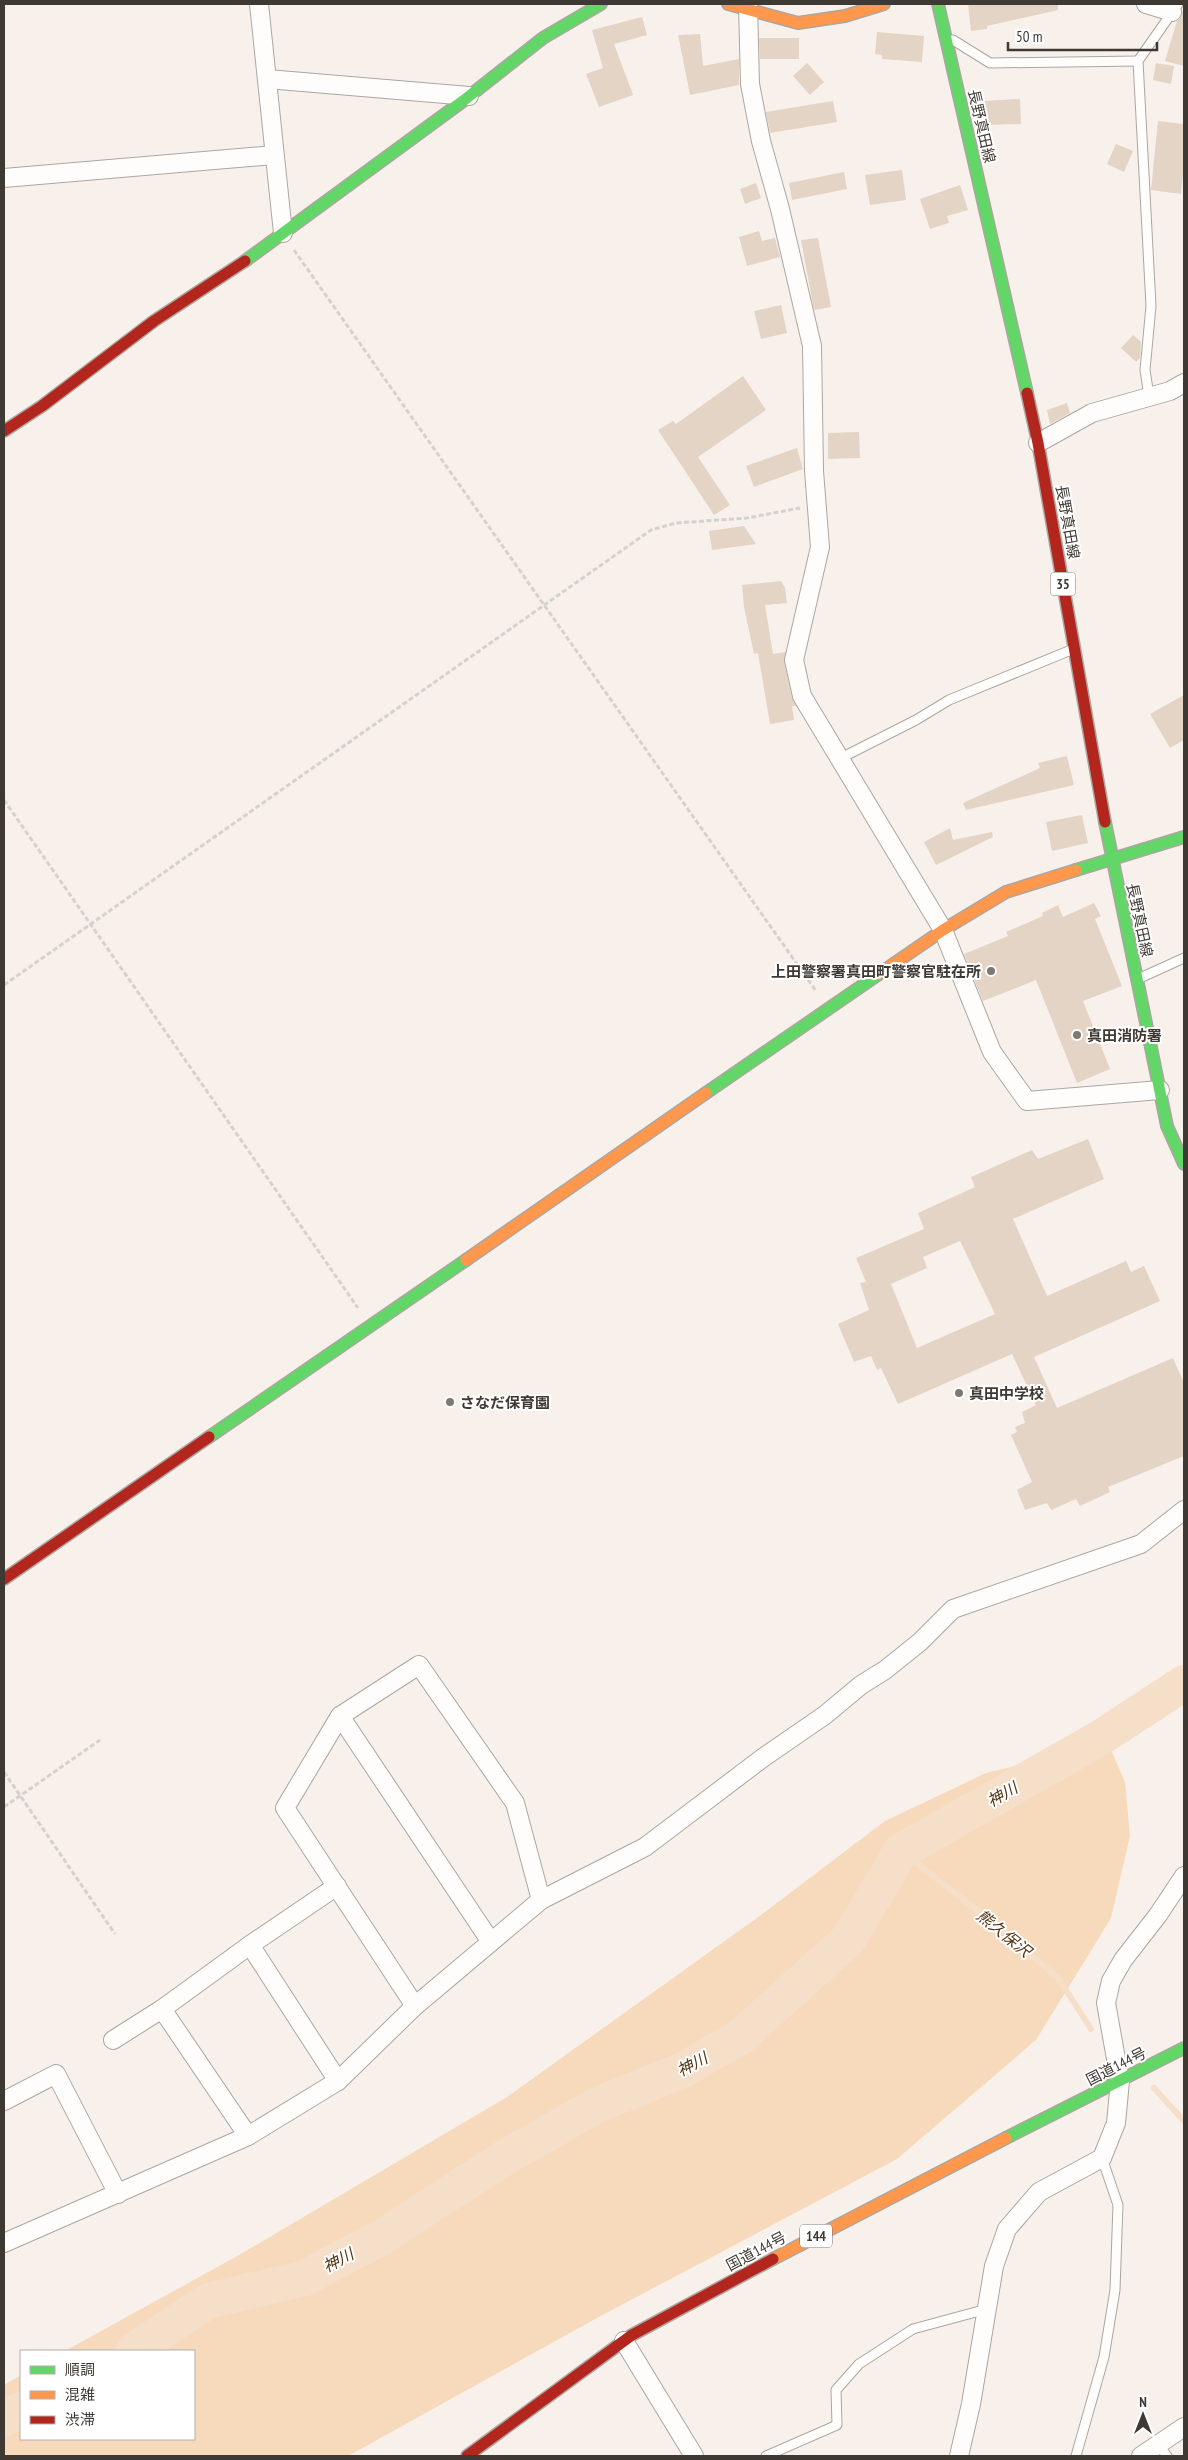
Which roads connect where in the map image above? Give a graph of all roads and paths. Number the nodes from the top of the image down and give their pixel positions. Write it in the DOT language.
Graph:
graph roads {
  1 [pos="259,4"];
  2 [pos="601,4"];
  3 [pos="728,4"];
  4 [pos="884,4"];
  5 [pos="938,4"];
  6 [pos="1146,4"];
  7 [pos="747,7"];
  8 [pos="1175,8"];
  9 [pos="946,36"];
  10 [pos="1138,61"];
  11 [pos="266,79"];
  12 [pos="469,96"];
  13 [pos="274,155"];
  14 [pos="4,178"];
  15 [pos="282,233"];
  16 [pos="1184,383"];
  17 [pos="1149,396"];
  18 [pos="4,431"];
  19 [pos="1038,443"];
  20 [pos="816,501"];
  21 [pos="545,604"];
  22 [pos="1074,648"];
  23 [pos="838,760"];
  24 [pos="4,800"];
  25 [pos="1184,837"];
  26 [pos="1112,858"];
  27 [pos="90,924"];
  28 [pos="943,930"];
  29 [pos="1184,958"];
  30 [pos="1137,979"];
  31 [pos="4,985"];
  32 [pos="828,1009"];
  33 [pos="1160,1090"];
  34 [pos="1184,1164"];
  35 [pos="370,1325"];
  36 [pos="1184,1510"];
  37 [pos="4,1578"];
  38 [pos="340,1716"];
  39 [pos="100,1740"];
  40 [pos="4,1772"];
  41 [pos="20,1796"];
  42 [pos="4,1808"];
  43 [pos="1184,1876"];
  44 [pos="337,1886"];
  45 [pos="541,1900"];
  46 [pos="115,1934"];
  47 [pos="491,1942"];
  48 [pos="250,1945"];
  49 [pos="416,2006"];
  50 [pos="162,2009"];
  51 [pos="113,2040"];
  52 [pos="1184,2048"];
  53 [pos="338,2081"];
  54 [pos="1120,2081"];
  55 [pos="4,2101"];
  56 [pos="248,2136"];
  57 [pos="1102,2158"];
  58 [pos="118,2194"];
  59 [pos="4,2243"];
  60 [pos="987,2309"];
  61 [pos="624,2341"];
  62 [pos="1184,2427"];
  63 [pos="1162,2450"];
  64 [pos="467,2456"];
  65 [pos="694,2456"];
  66 [pos="766,2456"];
  67 [pos="959,2456"];
  68 [pos="1076,2456"];
  69 [pos="1141,2456"];
  1 -- 11 [label="street"];
  2 -- 12 [label="main road"];
  3 -- 7 [label="main road"];
  4 -- 7 [label="main road"];
  5 -- 9 [label="main road, 長野真田線 / 35"];
  6 -- 8 [label="street"];
  7 -- 20 [label="street"];
  8 -- 10 [label="lane"];
  9 -- 10 [label="lane"];
  9 -- 19 [label="main road, 長野真田線 / 35"];
  10 -- 17 [label="lane"];
  11 -- 12 [label="street"];
  11 -- 13 [label="street"];
  12 -- 15 [label="main road"];
  13 -- 14 [label="street"];
  13 -- 15 [label="street"];
  15 -- 18 [label="main road"];
  15 -- 21 [label="path"];
  16 -- 17 [label="street"];
  17 -- 19 [label="street"];
  19 -- 22 [label="main road, 長野真田線 / 35"];
  20 -- 21 [label="path"];
  20 -- 23 [label="street"];
  21 -- 27 [label="path"];
  21 -- 32 [label="path"];
  22 -- 23 [label="lane"];
  22 -- 26 [label="main road, 長野真田線 / 35"];
  23 -- 28 [label="street"];
  24 -- 27 [label="path"];
  25 -- 26 [label="main road"];
  26 -- 28 [label="main road"];
  26 -- 30 [label="main road, 長野真田線 / 35"];
  27 -- 31 [label="path"];
  27 -- 35 [label="path"];
  28 -- 32 [label="main road"];
  28 -- 33 [label="street"];
  29 -- 30 [label="lane"];
  30 -- 33 [label="main road, 長野真田線 / 35"];
  32 -- 35 [label="main road"];
  33 -- 34 [label="main road, 長野真田線 / 35"];
  35 -- 37 [label="main road"];
  36 -- 45 [label="street"];
  38 -- 44 [label="street"];
  38 -- 45 [label="street"];
  38 -- 47 [label="street"];
  39 -- 41 [label="path"];
  40 -- 41 [label="path"];
  41 -- 42 [label="path"];
  41 -- 46 [label="path"];
  43 -- 54 [label="street"];
  44 -- 48 [label="street"];
  44 -- 49 [label="street"];
  45 -- 47 [label="street"];
  47 -- 49 [label="street"];
  48 -- 50 [label="street"];
  48 -- 53 [label="street"];
  49 -- 53 [label="street"];
  50 -- 51 [label="street"];
  50 -- 56 [label="street"];
  52 -- 54 [label="main road, 国道144号 / 144"];
  53 -- 56 [label="street"];
  54 -- 57 [label="street"];
  54 -- 61 [label="main road, 国道144号 / 144"];
  55 -- 58 [label="street"];
  56 -- 58 [label="street"];
  57 -- 60 [label="street"];
  57 -- 68 [label="lane"];
  58 -- 59 [label="street"];
  60 -- 66 [label="lane"];
  60 -- 67 [label="street"];
  61 -- 64 [label="main road, 国道144号 / 144"];
  61 -- 65 [label="street"];
  62 -- 63 [label="street"];
  63 -- 69 [label="street"];
}
